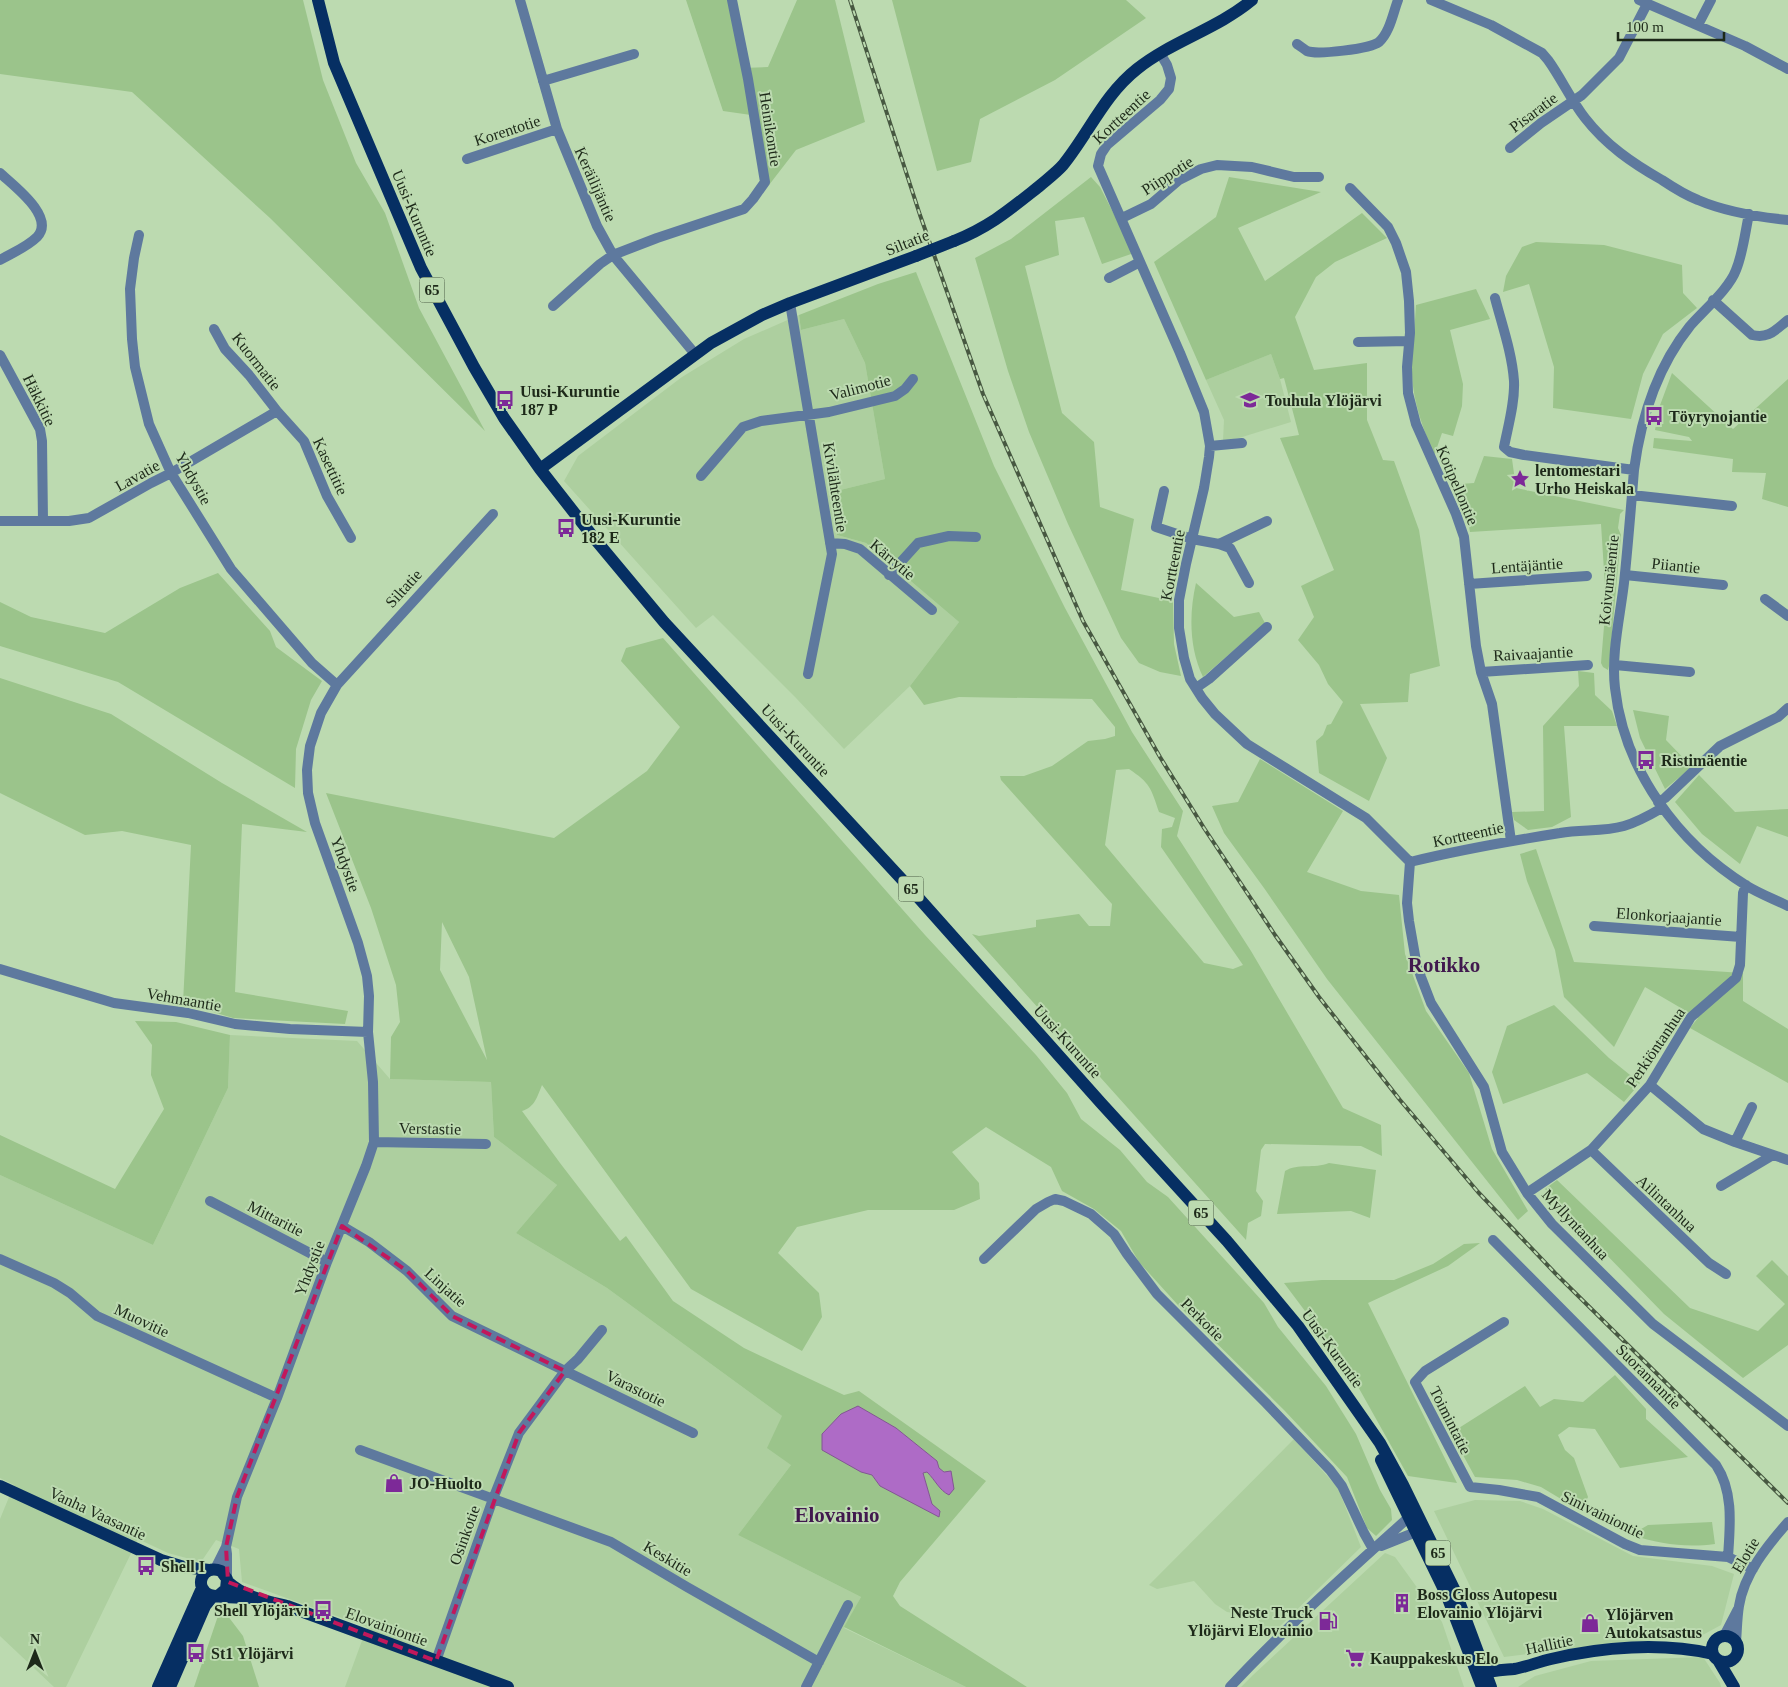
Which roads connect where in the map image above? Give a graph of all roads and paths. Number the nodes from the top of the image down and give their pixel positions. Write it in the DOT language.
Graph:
graph roads {
  1 [pos="318,0"];
  2 [pos="520,0"];
  3 [pos="732,0"];
  4 [pos="1252,0"];
  5 [pos="1398,0"];
  6 [pos="1431,0"];
  7 [pos="1711,0"];
  8 [pos="1643,2"];
  9 [pos="1698,25"];
  10 [pos="1298,44"];
  11 [pos="634,54"];
  12 [pos="1160,54"];
  13 [pos="1787,67"];
  14 [pos="543,81"];
  15 [pos="1574,100"];
  16 [pos="557,129"];
  17 [pos="1510,148"];
  18 [pos="467,159"];
  19 [pos="0,173"];
  20 [pos="1319,177"];
  21 [pos="1350,188"];
  22 [pos="1749,214"];
  23 [pos="1122,218"];
  24 [pos="1788,220"];
  25 [pos="139,235"];
  26 [pos="613,256"];
  27 [pos="0,260"];
  28 [pos="1140,262"];
  29 [pos="1109,278"];
  30 [pos="1495,298"];
  31 [pos="1713,300"];
  32 [pos="790,303"];
  33 [pos="553,306"];
  34 [pos="1788,320"];
  35 [pos="214,328"];
  36 [pos="1409,341"];
  37 [pos="1358,342"];
  38 [pos="695,354"];
  39 [pos="0,355"];
  40 [pos="913,379"];
  41 [pos="277,412"];
  42 [pos="809,414"];
  43 [pos="1242,442"];
  44 [pos="1210,446"];
  45 [pos="540,470"];
  46 [pos="1634,470"];
  47 [pos="171,473"];
  48 [pos="701,476"];
  49 [pos="1164,491"];
  50 [pos="1632,495"];
  51 [pos="1732,506"];
  52 [pos="493,514"];
  53 [pos="0,521"];
  54 [pos="43,521"];
  55 [pos="1267,521"];
  56 [pos="976,537"];
  57 [pos="351,538"];
  58 [pos="1192,539"];
  59 [pos="830,543"];
  60 [pos="1219,544"];
  61 [pos="889,574"];
  62 [pos="1625,575"];
  63 [pos="1587,576"];
  64 [pos="1249,583"];
  65 [pos="1469,584"];
  66 [pos="1723,585"];
  67 [pos="1765,599"];
  68 [pos="932,610"];
  69 [pos="1788,616"];
  70 [pos="1267,626"];
  71 [pos="1588,665"];
  72 [pos="1615,665"];
  73 [pos="1481,672"];
  74 [pos="1690,672"];
  75 [pos="808,674"];
  76 [pos="337,685"];
  77 [pos="1196,688"];
  78 [pos="1788,708"];
  79 [pos="1660,805"];
  80 [pos="1511,840"];
  81 [pos="1410,862"];
  82 [pos="1746,885"];
  83 [pos="1788,906"];
  84 [pos="1594,926"];
  85 [pos="1741,937"];
  86 [pos="0,969"];
  87 [pos="368,1032"];
  88 [pos="1650,1085"];
  89 [pos="1752,1107"];
  90 [pos="374,1142"];
  91 [pos="1735,1142"];
  92 [pos="486,1144"];
  93 [pos="1591,1150"];
  94 [pos="1773,1155"];
  95 [pos="1788,1160"];
  96 [pos="1721,1186"];
  97 [pos="1527,1193"];
  98 [pos="210,1201"];
  99 [pos="342,1226"];
  100 [pos="1493,1240"];
  101 [pos="0,1258"];
  102 [pos="984,1259"];
  103 [pos="327,1262"];
  104 [pos="1726,1274"];
  105 [pos="1504,1322"];
  106 [pos="602,1330"];
  107 [pos="565,1371"];
  108 [pos="277,1398"];
  109 [pos="1788,1426"];
  110 [pos="693,1433"];
  111 [pos="360,1450"];
  112 [pos="0,1486"];
  113 [pos="1470,1486"];
  114 [pos="493,1499"];
  115 [pos="1413,1516"];
  116 [pos="1785,1526"];
  117 [pos="1420,1530"];
  118 [pos="226,1547"];
  119 [pos="1374,1549"];
  120 [pos="1728,1558"];
  121 [pos="184,1568"];
  122 [pos="1753,1569"];
  123 [pos="212,1570"];
  124 [pos="228,1581"];
  125 [pos="201,1585"];
  126 [pos="216,1595"];
  127 [pos="255,1598"];
  128 [pos="848,1605"];
  129 [pos="1725,1639"];
  130 [pos="1680,1648"];
  131 [pos="1716,1657"];
  132 [pos="1734,1659"];
  133 [pos="436,1661"];
  134 [pos="819,1662"];
  135 [pos="1484,1681"];
  136 [pos="158,1687"];
  137 [pos="170,1687"];
  138 [pos="508,1687"];
  139 [pos="806,1687"];
  140 [pos="1230,1687"];
  141 [pos="1735,1687"];
  1 -- 45 [label="main road, Uusi-Kuruntie / 65"];
  2 -- 14 [label="street, Keräilijäntie"];
  3 -- 26 [label="street, Heinikontie"];
  4 -- 12 [label="main road, Siltatie"];
  5 -- 10 [label="street"];
  6 -- 15 [label="street"];
  7 -- 9 [label="street"];
  8 -- 9 [label="street"];
  8 -- 15 [label="street, Pisaratie"];
  9 -- 13 [label="street"];
  11 -- 14 [label="street"];
  12 -- 23 [label="street, Kortteentie"];
  12 -- 32 [label="main road, Siltatie, bridge"];
  14 -- 16 [label="street, Keräilijäntie"];
  15 -- 17 [label="street, Pisaratie"];
  15 -- 22 [label="street"];
  16 -- 18 [label="street, Korentotie"];
  16 -- 26 [label="street, Keräilijäntie"];
  19 -- 27 [label="street"];
  20 -- 23 [label="street, Piippotie"];
  21 -- 36 [label="street, Kotipellontie"];
  22 -- 24 [label="street"];
  22 -- 31 [label="street, Koivumäentie"];
  23 -- 28 [label="street, Kortteentie"];
  25 -- 47 [label="street, Yhdystie"];
  26 -- 33 [label="street, Heinikontie"];
  26 -- 38 [label="street, Keräilijäntie"];
  28 -- 29 [label="street"];
  28 -- 44 [label="street, Kortteentie"];
  30 -- 46 [label="street"];
  31 -- 34 [label="street"];
  31 -- 46 [label="street, Koivumäentie"];
  32 -- 38 [label="main road, Siltatie"];
  32 -- 42 [label="street, Kivilähteentie"];
  35 -- 41 [label="street, Kuormatie"];
  36 -- 37 [label="street"];
  36 -- 65 [label="street, Kotipellontie"];
  38 -- 45 [label="main road, Siltatie"];
  39 -- 54 [label="street, Häkkitie"];
  40 -- 42 [label="street, Valimotie"];
  41 -- 47 [label="street, Lavatie"];
  41 -- 57 [label="street, Kasettitie"];
  42 -- 48 [label="street, Valimotie"];
  42 -- 59 [label="street, Kivilähteentie"];
  43 -- 44 [label="street"];
  44 -- 58 [label="street, Kortteentie"];
  45 -- 115 [label="main road, Uusi-Kuruntie / 65"];
  46 -- 50 [label="street, Koivumäentie"];
  47 -- 54 [label="street, Lavatie"];
  47 -- 76 [label="street, Yhdystie"];
  49 -- 58 [label="street"];
  50 -- 51 [label="street"];
  50 -- 62 [label="street, Koivumäentie"];
  52 -- 76 [label="street, Siltatie"];
  53 -- 54 [label="street, Lavatie"];
  55 -- 60 [label="street"];
  56 -- 61 [label="street"];
  58 -- 60 [label="street"];
  58 -- 77 [label="street, Kortteentie"];
  59 -- 61 [label="street, Kärrytie"];
  59 -- 75 [label="street, Kivilähteentie"];
  60 -- 64 [label="street"];
  61 -- 68 [label="street, Kärrytie"];
  62 -- 66 [label="street, Piiantie"];
  62 -- 72 [label="street, Koivumäentie"];
  63 -- 65 [label="street, Lentäjäntie"];
  65 -- 73 [label="street, Kotipellontie"];
  67 -- 69 [label="street"];
  70 -- 77 [label="street"];
  71 -- 73 [label="street, Raivaajantie"];
  72 -- 74 [label="street"];
  72 -- 79 [label="street, Koivumäentie"];
  73 -- 80 [label="street, Kotipellontie"];
  76 -- 87 [label="street, Yhdystie"];
  77 -- 81 [label="street, Kortteentie"];
  78 -- 79 [label="street"];
  79 -- 80 [label="street, Kortteentie"];
  79 -- 82 [label="street, Koivumäentie"];
  80 -- 81 [label="street, Kortteentie"];
  81 -- 97 [label="street, Myllyntanhua"];
  82 -- 83 [label="street, Koivumäentie"];
  82 -- 85 [label="street, Perkiöntanhua"];
  84 -- 85 [label="street, Elonkorjaajantie"];
  85 -- 88 [label="street, Perkiöntanhua"];
  86 -- 87 [label="street, Vehmaantie"];
  87 -- 90 [label="street, Yhdystie"];
  88 -- 91 [label="street"];
  88 -- 93 [label="street, Perkiöntanhua"];
  89 -- 91 [label="street"];
  90 -- 92 [label="street, Verstastie"];
  90 -- 99 [label="street, Yhdystie"];
  91 -- 94 [label="street"];
  93 -- 97 [label="street, Perkiöntanhua"];
  93 -- 104 [label="street, Ailintanhua"];
  94 -- 95 [label="street"];
  94 -- 96 [label="street"];
  97 -- 109 [label="street, Myllyntanhua"];
  98 -- 103 [label="street, Mittaritie"];
  99 -- 103 [label="street, Yhdystie"];
  99 -- 107 [label="street, Linjatie"];
  100 -- 120 [label="street, Suorannantie"];
  101 -- 108 [label="street, Muovitie"];
  102 -- 119 [label="street, Perkotie"];
  103 -- 108 [label="street, Yhdystie"];
  105 -- 113 [label="street, Toimintatie"];
  106 -- 107 [label="street, Osinkotie"];
  107 -- 110 [label="street, Varastotie"];
  107 -- 114 [label="street, Osinkotie"];
  108 -- 118 [label="street, Yhdystie"];
  111 -- 114 [label="street, Keskitie"];
  112 -- 121 [label="main road, Vanha Vaasantie"];
  113 -- 120 [label="street, Sinivainiontie"];
  114 -- 133 [label="street, Osinkotie"];
  114 -- 134 [label="street, Keskitie"];
  115 -- 117 [label="main road, Uusi-Kuruntie / 65"];
  115 -- 119 [label="street"];
  116 -- 122 [label="street, Elotie"];
  117 -- 119 [label="street"];
  117 -- 135 [label="main road, Uusi-Kuruntie / 65"];
  118 -- 123 [label="street, Yhdystie"];
  118 -- 124 [label="street, Yhdystie"];
  119 -- 140 [label="street"];
  120 -- 122 [label="street, Sinivainiontie"];
  121 -- 123 [label="main road, Vanha Vaasantie"];
  121 -- 125 [label="main road, Vanha Vaasantie"];
  122 -- 129 [label="street, Elotie"];
  123 -- 124 [label="main road"];
  123 -- 125 [label="main road"];
  124 -- 126 [label="main road"];
  124 -- 127 [label="main road, Elovainiontie"];
  125 -- 126 [label="main road"];
  125 -- 136 [label="main road"];
  126 -- 127 [label="main road, Elovainiontie"];
  126 -- 137 [label="main road"];
  127 -- 133 [label="main road, Elovainiontie"];
  128 -- 134 [label="street"];
  129 -- 130 [label="main road, Hallitie"];
  129 -- 131 [label="main road"];
  129 -- 132 [label="main road"];
  130 -- 131 [label="main road, Hallitie"];
  130 -- 135 [label="main road, Hallitie"];
  131 -- 132 [label="main road"];
  131 -- 141 [label="main road"];
  132 -- 141 [label="main road"];
  133 -- 138 [label="main road, Elovainiontie"];
  134 -- 139 [label="street"];
}
